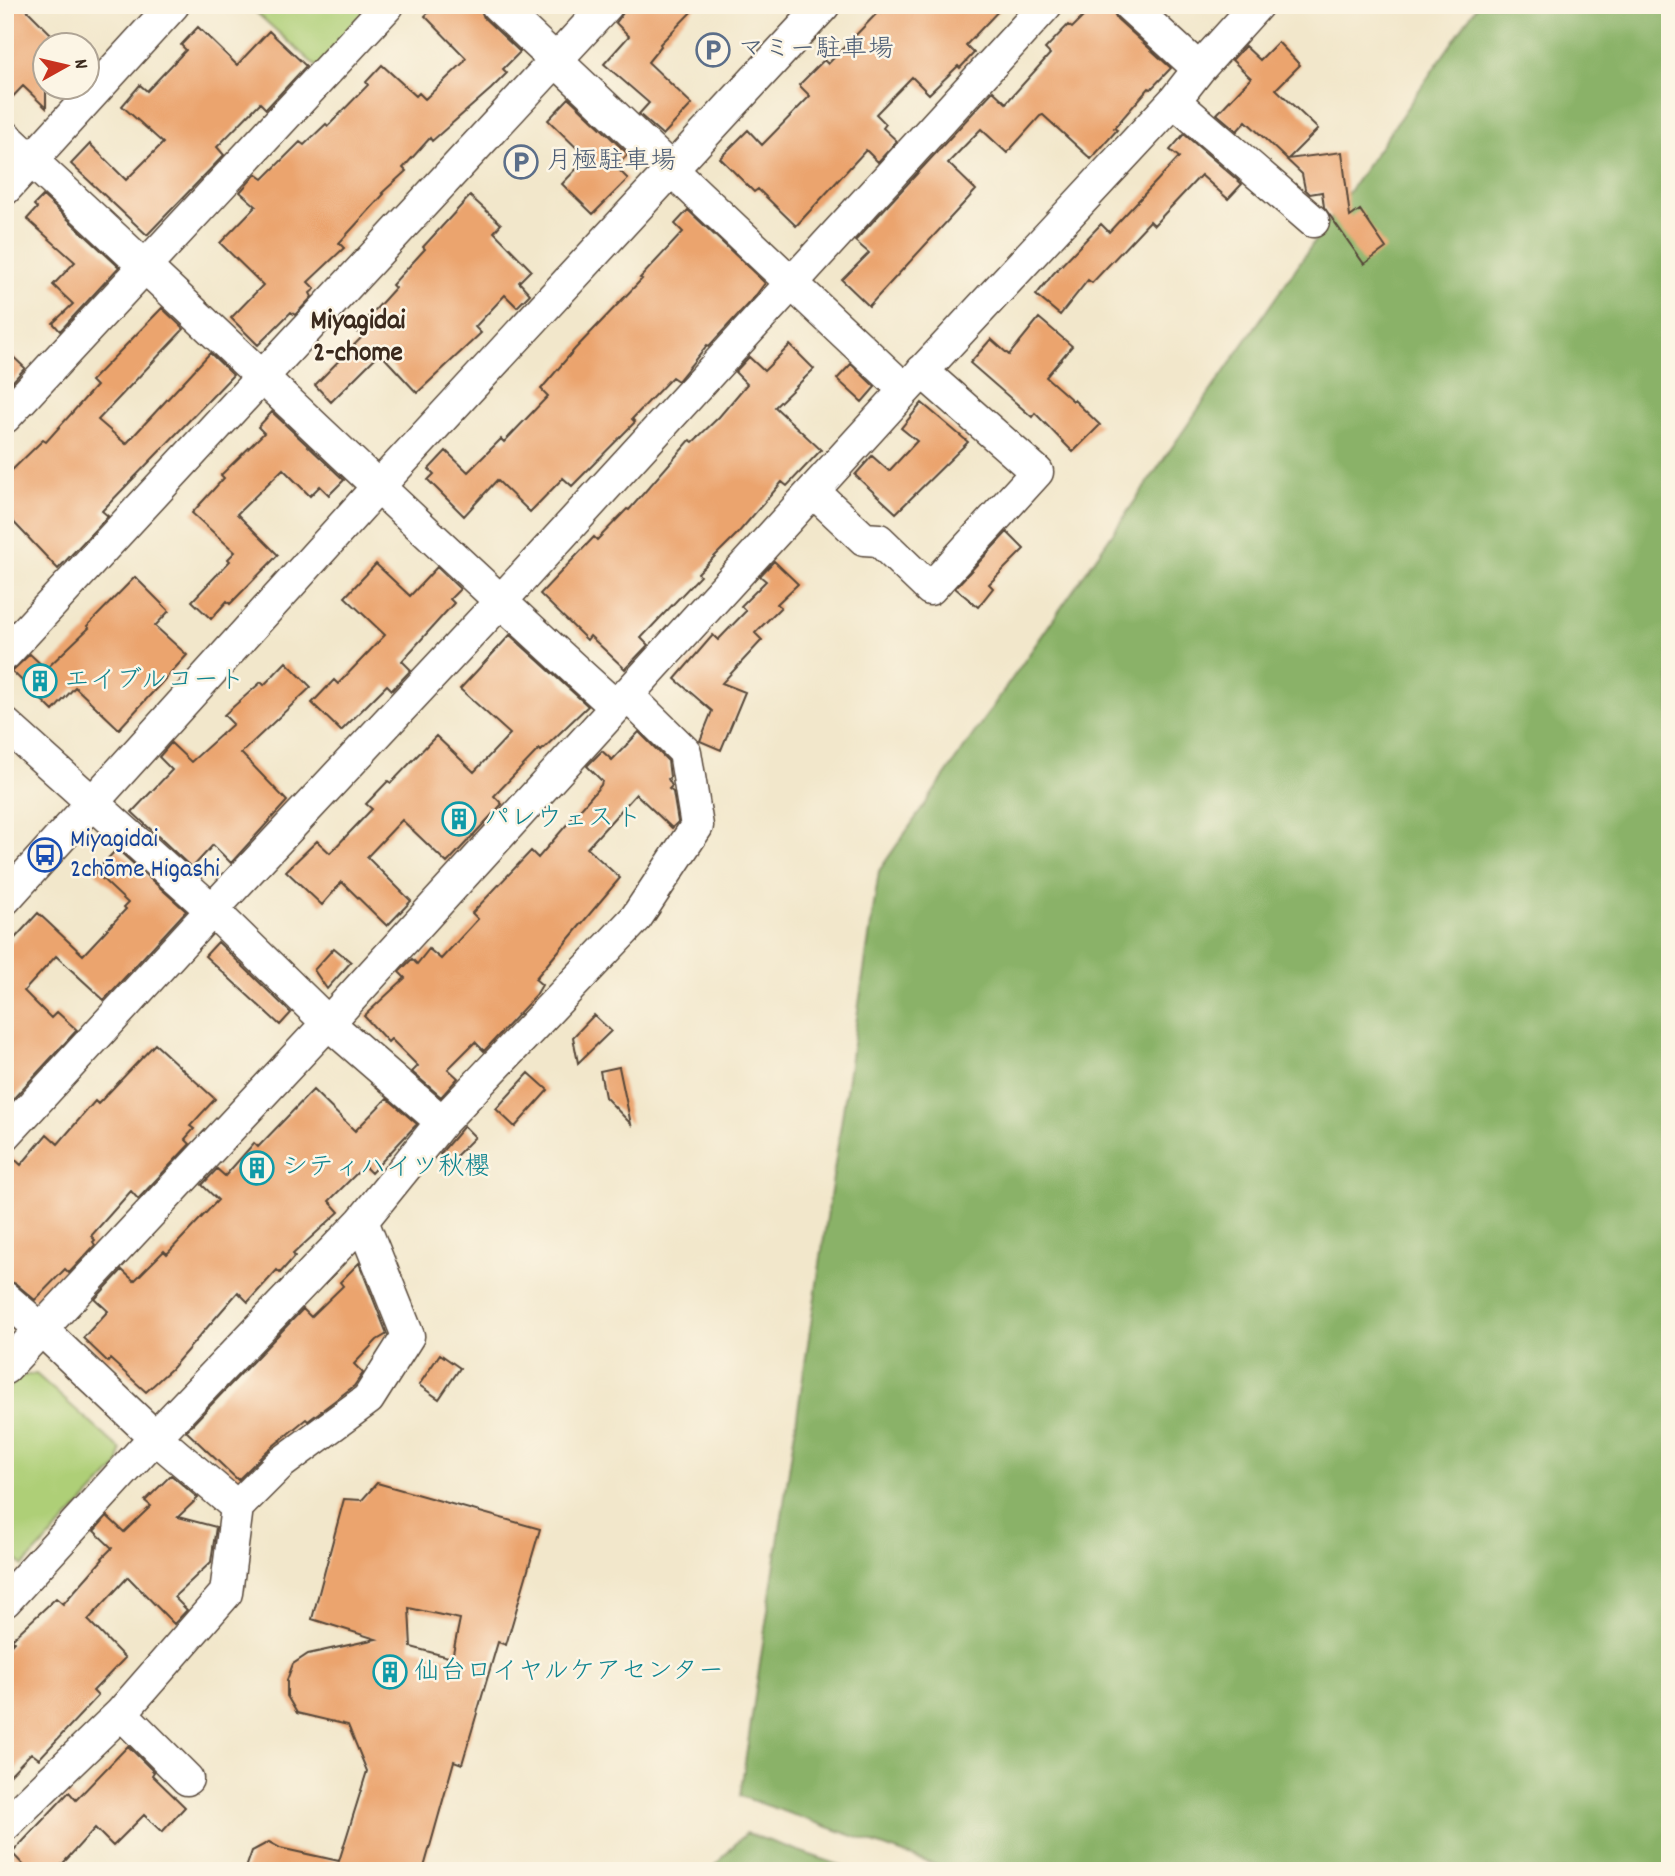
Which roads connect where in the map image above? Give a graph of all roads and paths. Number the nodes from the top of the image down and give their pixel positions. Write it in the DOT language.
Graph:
graph roads {
  1 [pos="173,5"];
  2 [pos="388,5"];
  3 [pos="497,5"];
  4 [pos="607,5"];
  5 [pos="824,5"];
  6 [pos="1046,5"];
  7 [pos="1129,5"];
  8 [pos="1257,5"];
  9 [pos="556,61"];
  10 [pos="1199,69"];
  11 [pos="1174,100"];
  12 [pos="5,135"];
  13 [pos="32,160"];
  14 [pos="673,170"];
  15 [pos="5,189"];
  16 [pos="1313,222"];
  17 [pos="145,265"];
  18 [pos="792,282"];
  19 [pos="261,377"];
  20 [pos="914,381"];
  21 [pos="5,417"];
  22 [pos="377,488"];
  23 [pos="813,491"];
  24 [pos="500,602"];
  25 [pos="5,654"];
  26 [pos="621,701"];
  27 [pos="5,724"];
  28 [pos="93,804"];
  29 [pos="5,899"];
  30 [pos="212,909"];
  31 [pos="328,1023"];
  32 [pos="442,1122"];
  33 [pos="5,1135"];
  34 [pos="362,1221"];
  35 [pos="5,1298"];
  36 [pos="41,1329"];
  37 [pos="5,1368"];
  38 [pos="155,1437"];
  39 [pos="237,1507"];
  40 [pos="5,1601"];
  41 [pos="121,1713"];
  42 [pos="187,1779"];
  43 [pos="5,1825"];
  1 -- 13 [label="street"];
  2 -- 17 [label="street"];
  3 -- 9 [label="street"];
  4 -- 9 [label="street"];
  5 -- 14 [label="street"];
  6 -- 18 [label="street"];
  7 -- 10 [label="street"];
  8 -- 10 [label="street"];
  9 -- 14 [label="street"];
  9 -- 19 [label="street"];
  10 -- 11 [label="street"];
  11 -- 16 [label="street"];
  11 -- 20 [label="street"];
  12 -- 13 [label="street"];
  13 -- 15 [label="street"];
  13 -- 17 [label="street"];
  14 -- 18 [label="street"];
  14 -- 22 [label="street"];
  17 -- 19 [label="street"];
  17 -- 21 [label="street"];
  18 -- 20 [label="street"];
  18 -- 24 [label="street"];
  19 -- 22 [label="street"];
  19 -- 25 [label="street"];
  20 -- 23 [label="street"];
  20 -- 23 [label="street"];
  22 -- 24 [label="street"];
  22 -- 28 [label="street"];
  23 -- 26 [label="street"];
  24 -- 26 [label="street"];
  24 -- 30 [label="street"];
  26 -- 31 [label="street"];
  26 -- 32 [label="street"];
  27 -- 28 [label="street"];
  28 -- 29 [label="street"];
  28 -- 30 [label="street"];
  30 -- 31 [label="street"];
  30 -- 33 [label="street"];
  31 -- 32 [label="street"];
  31 -- 36 [label="street"];
  32 -- 34 [label="street"];
  34 -- 38 [label="street"];
  34 -- 39 [label="street"];
  35 -- 36 [label="street"];
  36 -- 37 [label="street"];
  36 -- 38 [label="street"];
  38 -- 39 [label="street"];
  38 -- 40 [label="street"];
  39 -- 41 [label="street"];
  41 -- 42 [label="street"];
  41 -- 43 [label="street"];
}
